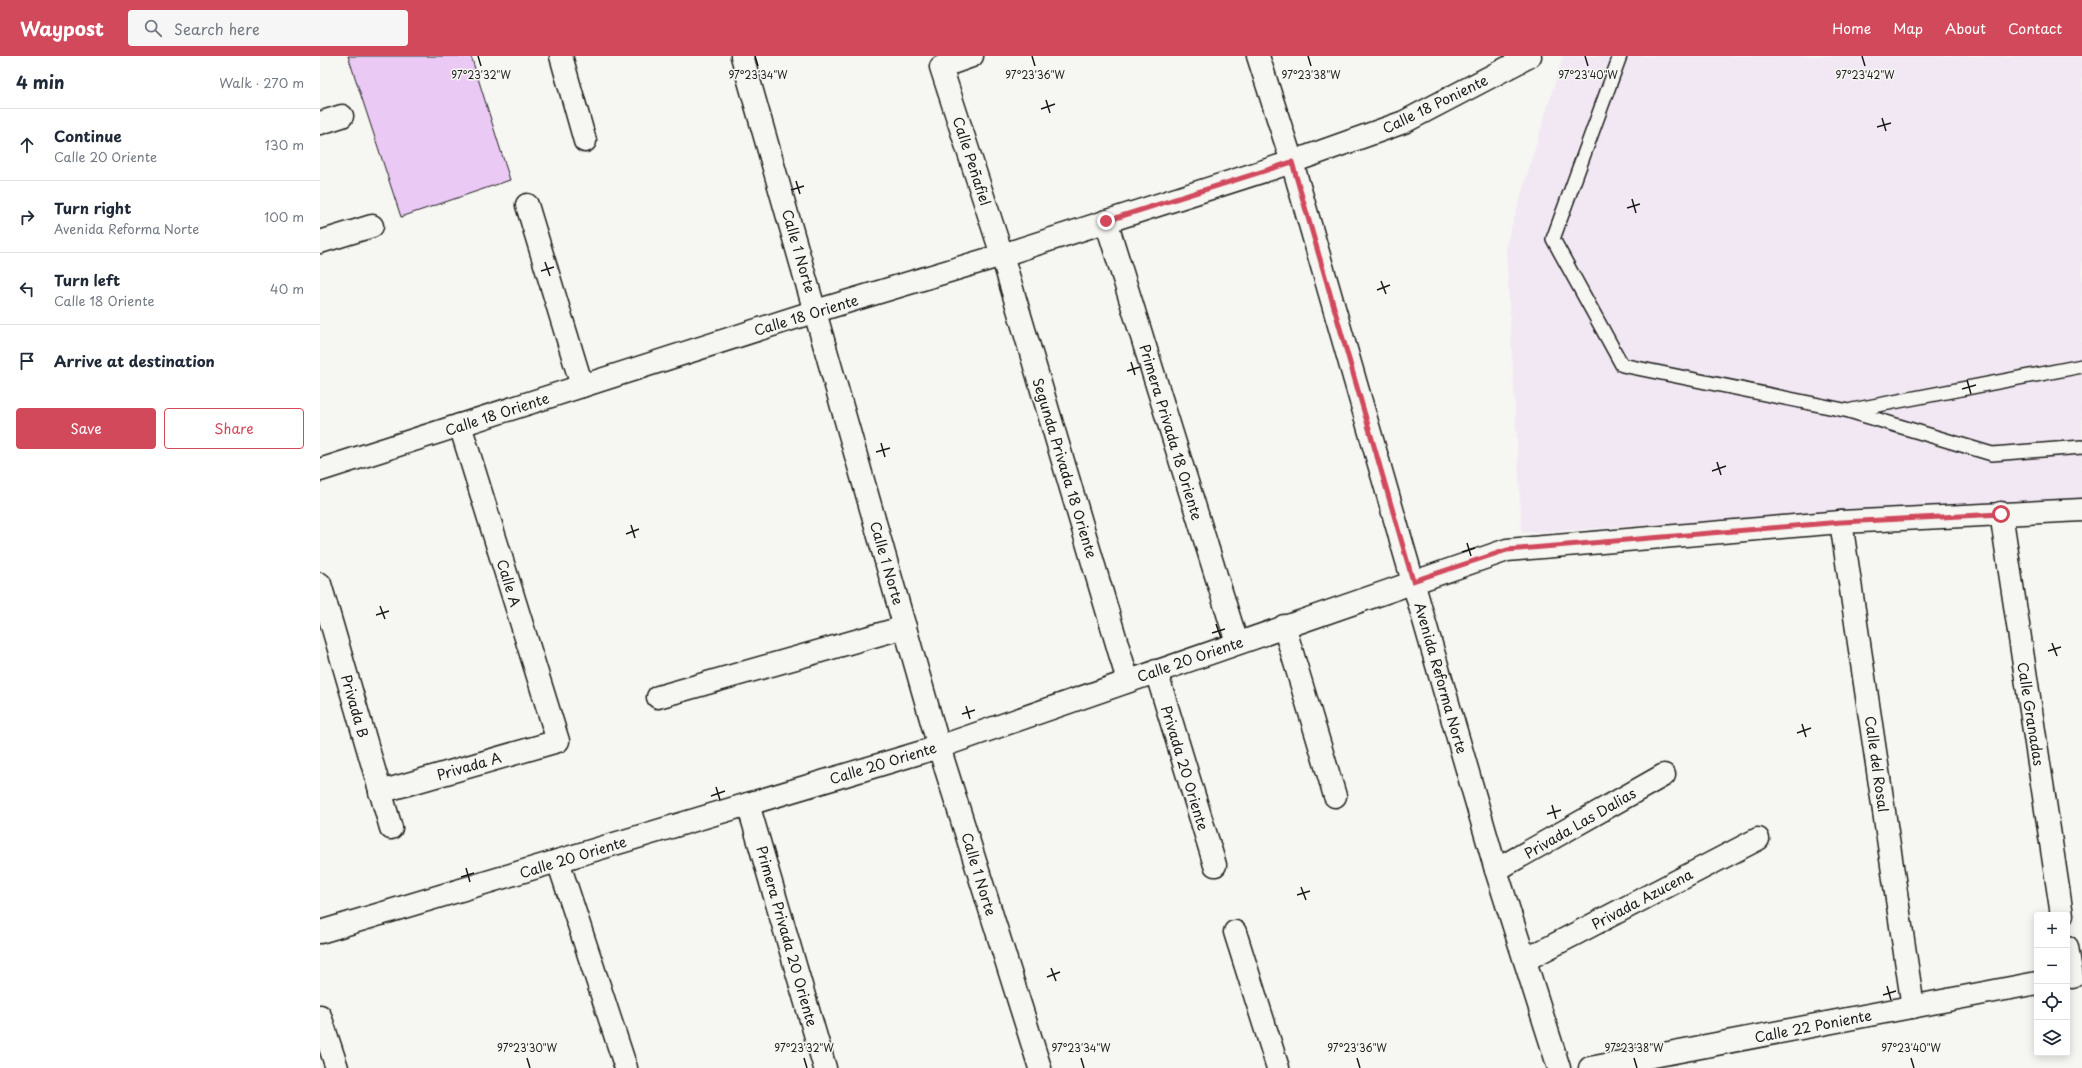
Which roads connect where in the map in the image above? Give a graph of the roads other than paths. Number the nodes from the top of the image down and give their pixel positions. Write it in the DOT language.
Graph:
graph roads {
  1 [pos="561,56"];
  2 [pos="742,56"];
  3 [pos="972,56"];
  4 [pos="1258,56"];
  5 [pos="1530,56"];
  6 [pos="1620,56"];
  7 [pos="342,116"];
  8 [pos="320,123"];
  9 [pos="584,141"];
  10 [pos="1292,162"];
  11 [pos="527,205"];
  12 [pos="1106,221"];
  13 [pos="372,226"];
  14 [pos="320,242"];
  15 [pos="1002,255"];
  16 [pos="816,311"];
  17 [pos="2082,366"];
  18 [pos="582,386"];
  19 [pos="1849,411"];
  20 [pos="460,425"];
  21 [pos="2082,447"];
  22 [pos="320,470"];
  23 [pos="2082,510"];
  24 [pos="2001,514"];
  25 [pos="1841,522"];
  26 [pos="1413,581"];
  27 [pos="320,584"];
  28 [pos="1284,626"];
  29 [pos="905,627"];
  30 [pos="1237,643"];
  31 [pos="1156,671"];
  32 [pos="1128,681"];
  33 [pos="658,697"];
  34 [pos="558,741"];
  35 [pos="939,747"];
  36 [pos="1664,775"];
  37 [pos="380,792"];
  38 [pos="1335,796"];
  39 [pos="748,804"];
  40 [pos="390,828"];
  41 [pos="1758,839"];
  42 [pos="558,861"];
  43 [pos="1215,865"];
  44 [pos="1496,870"];
  45 [pos="2062,912"];
  46 [pos="320,932"];
  47 [pos="1235,932"];
  48 [pos="2067,948"];
  49 [pos="1525,960"];
  50 [pos="2074,976"];
  51 [pos="2034,984"];
  52 [pos="1913,1007"];
  53 [pos="320,1016"];
  54 [pos="337,1068"];
  55 [pos="626,1068"];
  56 [pos="825,1068"];
  57 [pos="1040,1068"];
  58 [pos="1278,1068"];
  59 [pos="1559,1068"];
  60 [pos="1590,1068"];
  1 -- 9 [label="street"];
  2 -- 16 [label="street, Calle 1 Norte"];
  3 -- 15 [label="street, Calle Peñafiel"];
  4 -- 10 [label="street, Avenida Reforma Norte"];
  5 -- 10 [label="street, Calle 18 Poniente"];
  6 -- 19 [label="lane"];
  7 -- 8 [label="street"];
  10 -- 12 [label="street, Calle 18 Oriente"];
  10 -- 26 [label="street, Avenida Reforma Norte"];
  11 -- 18 [label="street"];
  12 -- 15 [label="street, Calle 18 Oriente"];
  12 -- 30 [label="street, Primera Privada 18 Oriente"];
  13 -- 14 [label="street"];
  15 -- 16 [label="street, Calle 18 Oriente"];
  15 -- 32 [label="street, Segunda Privada 18 Oriente"];
  16 -- 18 [label="street, Calle 18 Oriente"];
  16 -- 29 [label="street, Calle 1 Norte"];
  17 -- 19 [label="lane"];
  18 -- 20 [label="street, Calle 18 Oriente"];
  19 -- 21 [label="lane"];
  20 -- 22 [label="street, Calle 18 Oriente"];
  20 -- 34 [label="street, Calle A"];
  23 -- 24 [label="street, Calle 20 Oriente"];
  24 -- 25 [label="street, Calle 20 Oriente"];
  24 -- 45 [label="street, Calle Granadas"];
  25 -- 26 [label="street, Calle 20 Oriente"];
  25 -- 52 [label="street, Calle del Rosal"];
  26 -- 28 [label="street, Calle 20 Oriente"];
  26 -- 44 [label="street, Avenida Reforma Norte"];
  27 -- 37 [label="street, Privada B"];
  28 -- 30 [label="street, Calle 20 Oriente"];
  28 -- 38 [label="street"];
  29 -- 33 [label="street"];
  29 -- 35 [label="street, Calle 1 Norte"];
  30 -- 31 [label="street, Calle 20 Oriente"];
  31 -- 32 [label="street, Calle 20 Oriente"];
  31 -- 43 [label="street, Privada 20 Oriente"];
  32 -- 35 [label="street, Calle 20 Oriente"];
  34 -- 37 [label="street, Privada A"];
  35 -- 39 [label="street, Calle 20 Oriente"];
  35 -- 57 [label="street, Calle 1 Norte"];
  36 -- 44 [label="street, Privada Las Dalias"];
  37 -- 40 [label="street, Privada B"];
  39 -- 42 [label="street, Calle 20 Oriente"];
  39 -- 56 [label="street, Primera Privada 20 Oriente"];
  41 -- 49 [label="street, Privada Azucena"];
  42 -- 46 [label="street, Calle 20 Oriente"];
  42 -- 55 [label="street"];
  44 -- 49 [label="street, Avenida Reforma Norte"];
  47 -- 58 [label="street"];
  48 -- 50 [label="street"];
  49 -- 59 [label="street, Avenida Reforma Norte"];
  51 -- 52 [label="street, Calle 22 Poniente"];
  52 -- 60 [label="street, Calle 22 Poniente"];
  53 -- 54 [label="street"];
}
